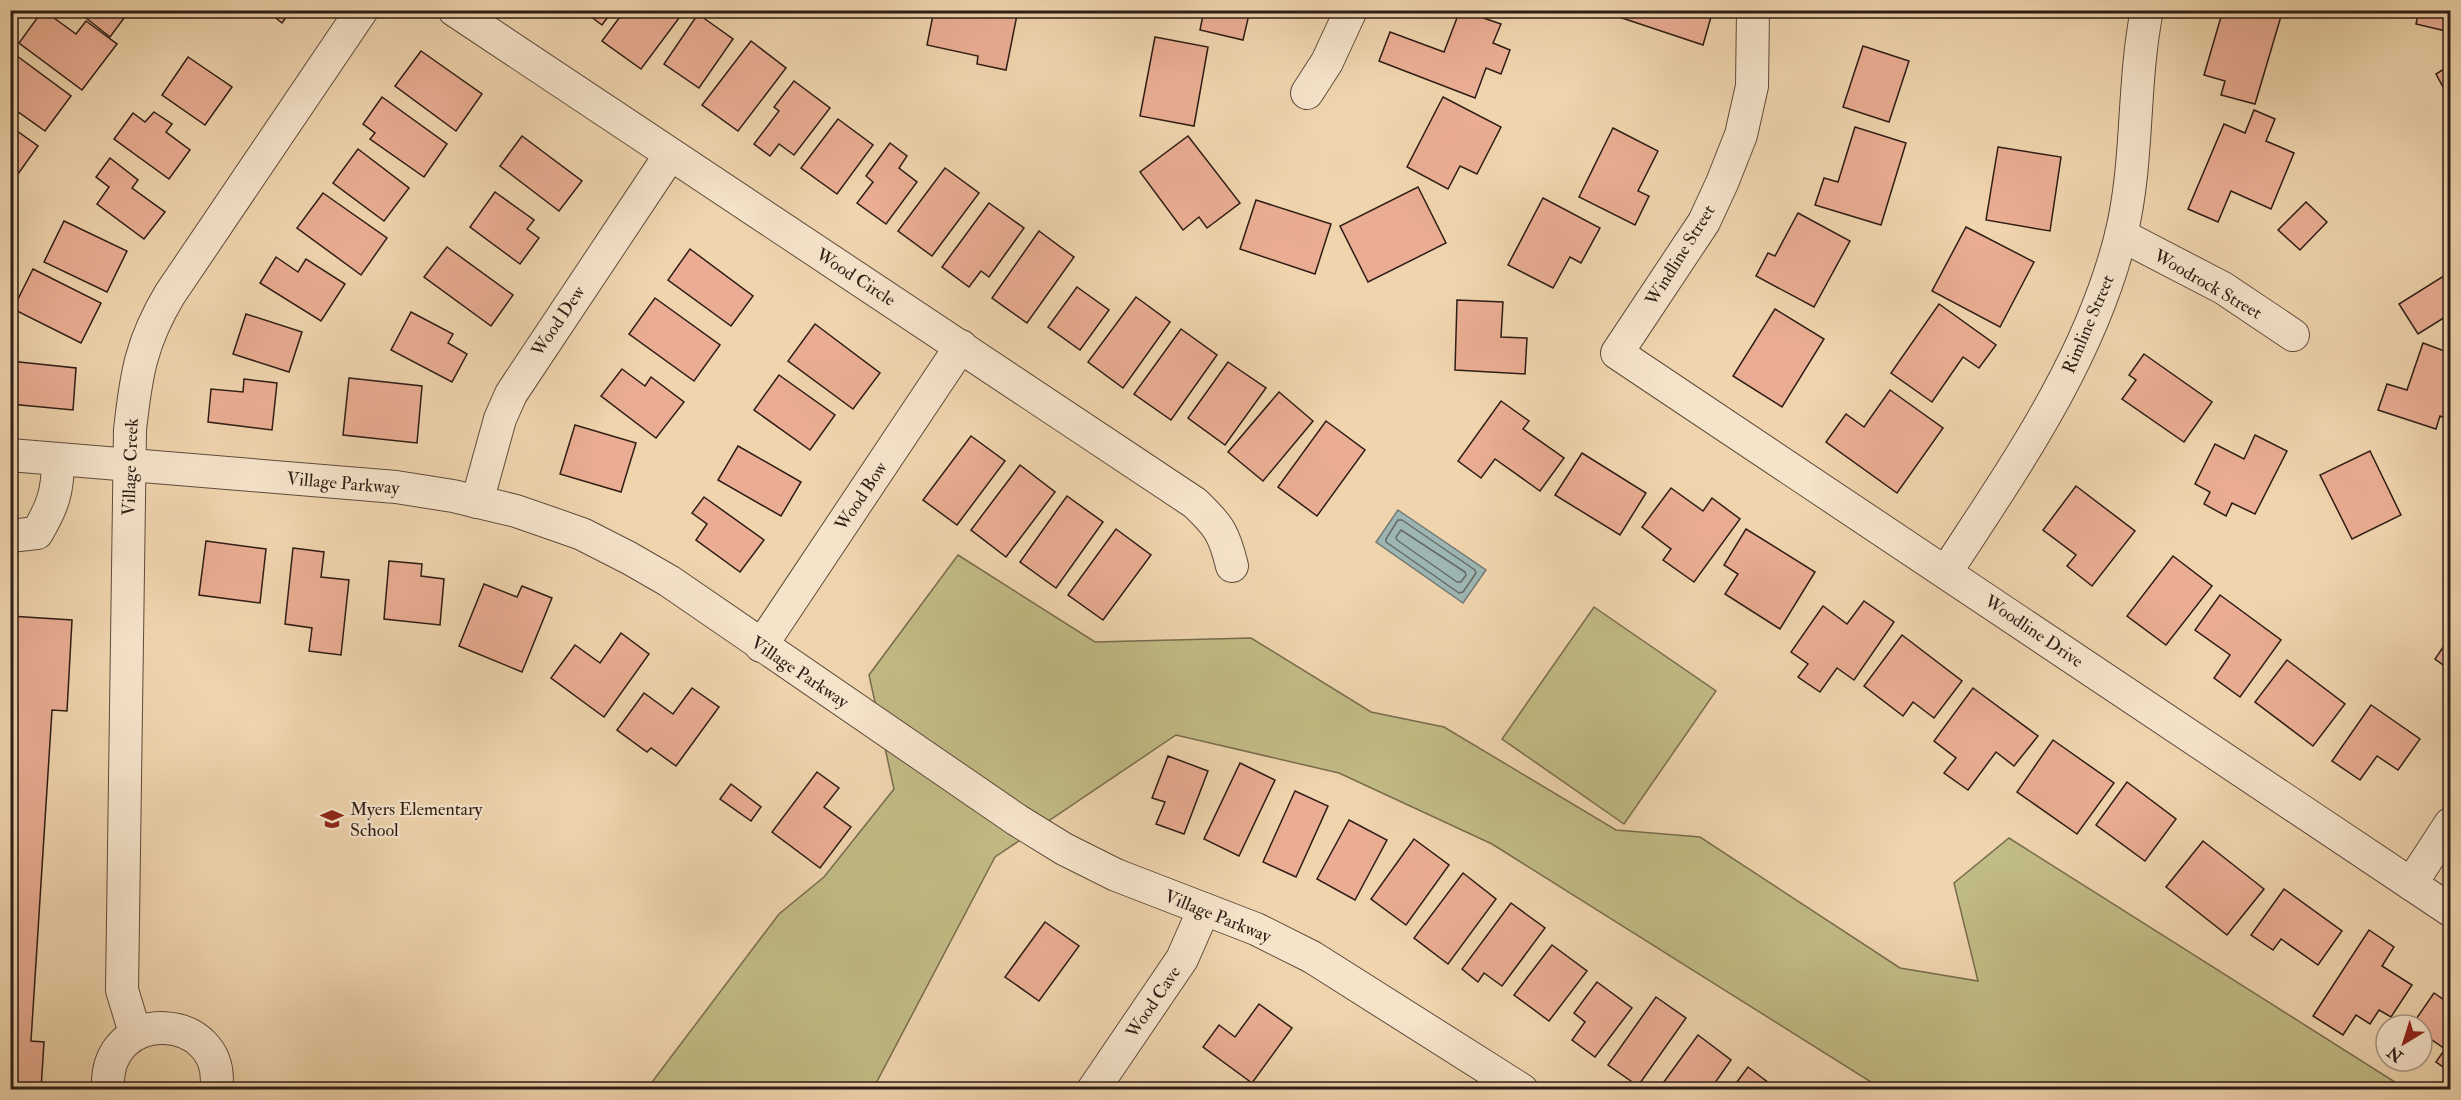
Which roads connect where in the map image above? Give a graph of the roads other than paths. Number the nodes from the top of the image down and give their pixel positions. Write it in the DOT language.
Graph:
graph roads {
  1 [pos="362,10"];
  2 [pos="454,10"];
  3 [pos="1351,10"];
  4 [pos="1753,10"];
  5 [pos="2147,10"];
  6 [pos="1307,93"];
  7 [pos="670,155"];
  8 [pos="2121,235"];
  9 [pos="2293,335"];
  10 [pos="961,346"];
  11 [pos="1617,353"];
  12 [pos="10,455"];
  13 [pos="58,460"];
  14 [pos="129,466"];
  15 [pos="477,502"];
  16 [pos="10,536"];
  17 [pos="1232,566"];
  18 [pos="1946,572"];
  19 [pos="761,646"];
  20 [pos="2451,824"];
  21 [pos="2411,884"];
  22 [pos="1204,909"];
  23 [pos="2451,910"];
  24 [pos="135,1033"];
  25 [pos="108,1089"];
  26 [pos="216,1089"];
  27 [pos="1093,1089"];
  28 [pos="1522,1089"];
  1 -- 14 [label="street, Village Creek"];
  2 -- 7 [label="street, Wood Circle"];
  3 -- 6 [label="street"];
  4 -- 11 [label="street, Windline Street"];
  5 -- 8 [label="street, Rimline Street"];
  7 -- 10 [label="street, Wood Circle"];
  7 -- 15 [label="street, Wood Dew"];
  8 -- 9 [label="street, Woodrock Street"];
  8 -- 18 [label="street, Rimline Street"];
  10 -- 17 [label="street, Wood Circle"];
  10 -- 19 [label="street, Wood Bow"];
  11 -- 18 [label="street, Woodline Drive"];
  12 -- 13 [label="street, Village Parkway"];
  13 -- 14 [label="street, Village Parkway"];
  13 -- 16 [label="street"];
  14 -- 15 [label="street, Village Parkway"];
  14 -- 24 [label="street, Village Creek"];
  15 -- 19 [label="street, Village Parkway"];
  18 -- 21 [label="street, Woodline Drive"];
  19 -- 22 [label="street, Village Parkway"];
  20 -- 21 [label="street"];
  21 -- 23 [label="street, Woodline Drive"];
  22 -- 27 [label="street, Wood Cave"];
  22 -- 28 [label="street, Village Parkway"];
  24 -- 25 [label="street"];
  24 -- 26 [label="street"];
}
